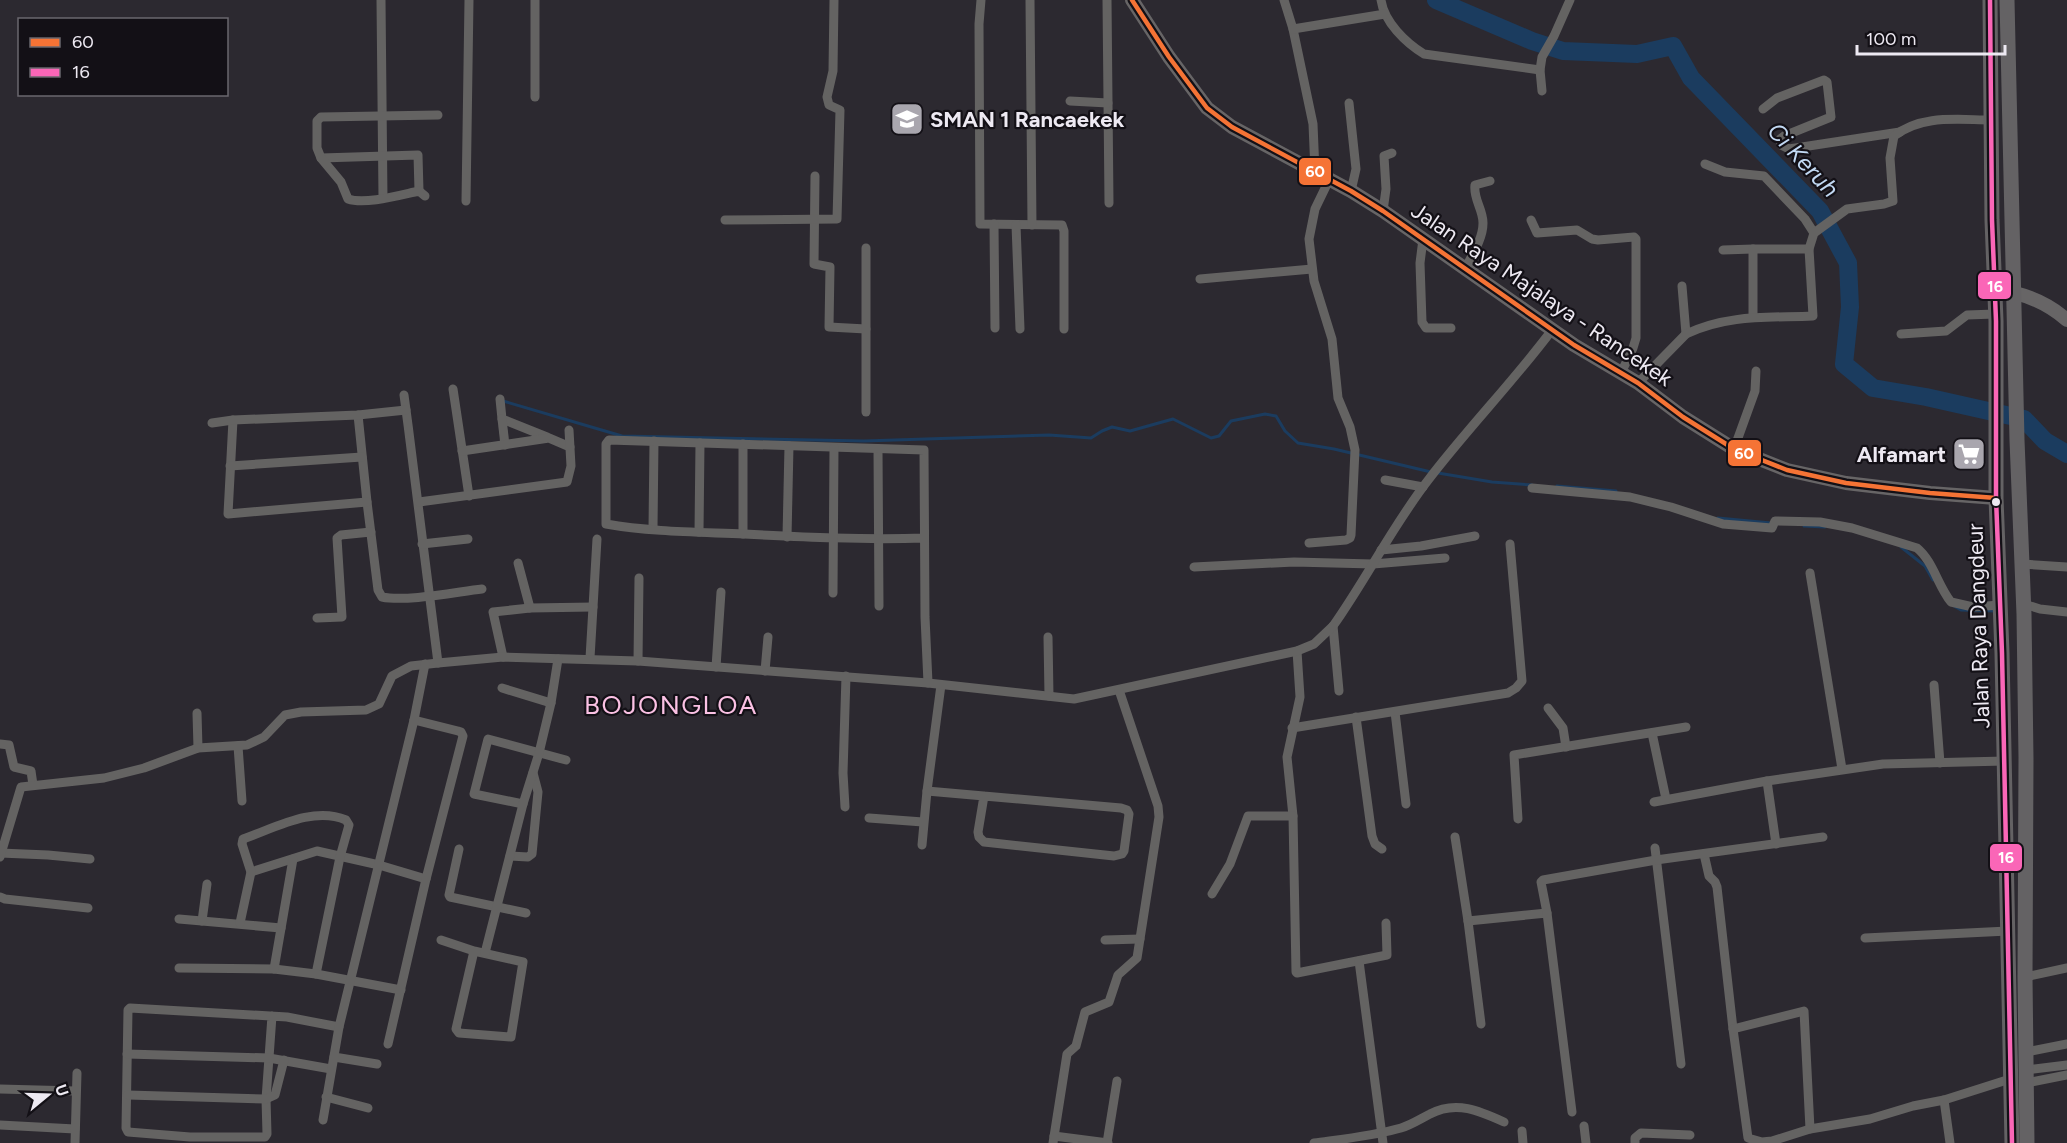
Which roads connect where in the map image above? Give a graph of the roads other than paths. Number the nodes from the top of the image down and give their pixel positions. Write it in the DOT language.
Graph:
graph roads {
  1 [pos="381,0"];
  2 [pos="469,0"];
  3 [pos="535,0"];
  4 [pos="834,0"];
  5 [pos="981,0"];
  6 [pos="1030,0"];
  7 [pos="1107,0"];
  8 [pos="1132,0"];
  9 [pos="1284,0"];
  10 [pos="1381,0"];
  11 [pos="1570,0"];
  12 [pos="1990,0"];
  13 [pos="2007,0"];
  14 [pos="1385,14"];
  15 [pos="1293,29"];
  16 [pos="1540,70"];
  17 [pos="1542,91"];
  18 [pos="535,98"];
  19 [pos="1070,101"];
  20 [pos="1108,103"];
  21 [pos="1349,103"];
  22 [pos="1762,108"];
  23 [pos="438,115"];
  24 [pos="382,116"];
  25 [pos="1992,120"];
  26 [pos="1900,132"];
  27 [pos="1392,153"];
  28 [pos="382,156"];
  29 [pos="321,158"];
  30 [pos="1706,164"];
  31 [pos="1315,172"];
  32 [pos="815,176"];
  33 [pos="1329,180"];
  34 [pos="1490,181"];
  35 [pos="1351,191"];
  36 [pos="383,198"];
  37 [pos="466,201"];
  38 [pos="1109,203"];
  39 [pos="1383,211"];
  40 [pos="725,220"];
  41 [pos="813,220"];
  42 [pos="1531,220"];
  43 [pos="994,224"];
  44 [pos="1016,225"];
  45 [pos="1032,225"];
  46 [pos="1817,230"];
  47 [pos="1423,239"];
  48 [pos="866,248"];
  49 [pos="1753,249"];
  50 [pos="1809,249"];
  51 [pos="1723,250"];
  52 [pos="1312,269"];
  53 [pos="1465,269"];
  54 [pos="1200,279"];
  55 [pos="1682,286"];
  56 [pos="2015,292"];
  57 [pos="1995,314"];
  58 [pos="1753,317"];
  59 [pos="2067,320"];
  60 [pos="995,328"];
  61 [pos="1451,328"];
  62 [pos="866,329"];
  63 [pos="1020,329"];
  64 [pos="1064,329"];
  65 [pos="1552,330"];
  66 [pos="1686,334"];
  67 [pos="1900,334"];
  68 [pos="1756,371"];
  69 [pos="1621,373"];
  70 [pos="1638,383"];
  71 [pos="453,389"];
  72 [pos="404,395"];
  73 [pos="500,399"];
  74 [pos="406,410"];
  75 [pos="866,411"];
  76 [pos="358,415"];
  77 [pos="502,419"];
  78 [pos="232,420"];
  79 [pos="212,423"];
  80 [pos="569,430"];
  81 [pos="549,438"];
  82 [pos="654,441"];
  83 [pos="700,443"];
  84 [pos="743,444"];
  85 [pos="505,445"];
  86 [pos="789,446"];
  87 [pos="570,447"];
  88 [pos="834,448"];
  89 [pos="878,449"];
  90 [pos="1734,449"];
  91 [pos="462,451"];
  92 [pos="362,457"];
  93 [pos="230,466"];
  94 [pos="1385,480"];
  95 [pos="1423,487"];
  96 [pos="1532,488"];
  97 [pos="469,496"];
  98 [pos="1996,498"];
  99 [pos="366,502"];
  100 [pos="419,502"];
  101 [pos="653,529"];
  102 [pos="371,532"];
  103 [pos="699,532"];
  104 [pos="743,534"];
  105 [pos="1475,536"];
  106 [pos="787,537"];
  107 [pos="834,538"];
  108 [pos="924,538"];
  109 [pos="468,539"];
  110 [pos="597,539"];
  111 [pos="878,539"];
  112 [pos="1309,543"];
  113 [pos="422,544"];
  114 [pos="1510,544"];
  115 [pos="1381,550"];
  116 [pos="1445,558"];
  117 [pos="518,563"];
  118 [pos="1373,564"];
  119 [pos="2022,564"];
  120 [pos="1194,567"];
  121 [pos="2067,567"];
  122 [pos="1810,573"];
  123 [pos="639,578"];
  124 [pos="482,589"];
  125 [pos="721,592"];
  126 [pos="833,593"];
  127 [pos="430,596"];
  128 [pos="879,606"];
  129 [pos="593,607"];
  130 [pos="530,608"];
  131 [pos="2024,608"];
  132 [pos="2000,610"];
  133 [pos="2067,612"];
  134 [pos="317,618"];
  135 [pos="1334,626"];
  136 [pos="1048,637"];
  137 [pos="768,638"];
  138 [pos="1296,651"];
  139 [pos="503,657"];
  140 [pos="590,658"];
  141 [pos="558,659"];
  142 [pos="638,661"];
  143 [pos="438,663"];
  144 [pos="425,664"];
  145 [pos="716,667"];
  146 [pos="765,671"];
  147 [pos="846,676"];
  148 [pos="928,683"];
  149 [pos="941,685"];
  150 [pos="1934,685"];
  151 [pos="502,688"];
  152 [pos="1119,690"];
  153 [pos="1339,691"];
  154 [pos="1049,696"];
  155 [pos="551,703"];
  156 [pos="1548,708"];
  157 [pos="1395,712"];
  158 [pos="196,713"];
  159 [pos="1356,717"];
  160 [pos="414,720"];
  161 [pos="1686,727"];
  162 [pos="1292,728"];
  163 [pos="1652,733"];
  164 [pos="0,744"];
  165 [pos="238,746"];
  166 [pos="1566,747"];
  167 [pos="198,748"];
  168 [pos="538,753"];
  169 [pos="566,759"];
  170 [pos="2005,761"];
  171 [pos="1940,763"];
  172 [pos="1842,769"];
  173 [pos="533,773"];
  174 [pos="1767,782"];
  175 [pos="33,785"];
  176 [pos="927,792"];
  177 [pos="984,796"];
  178 [pos="1666,799"];
  179 [pos="242,801"];
  180 [pos="1654,802"];
  181 [pos="523,804"];
  182 [pos="1406,804"];
  183 [pos="845,807"];
  184 [pos="1293,816"];
  185 [pos="869,818"];
  186 [pos="1518,819"];
  187 [pos="923,822"];
  188 [pos="1455,837"];
  189 [pos="1823,837"];
  190 [pos="1776,844"];
  191 [pos="922,845"];
  192 [pos="1654,848"];
  193 [pos="459,849"];
  194 [pos="1382,849"];
  195 [pos="0,854"];
  196 [pos="1704,854"];
  197 [pos="510,856"];
  198 [pos="340,857"];
  199 [pos="90,859"];
  200 [pos="293,859"];
  201 [pos="1656,860"];
  202 [pos="379,865"];
  203 [pos="251,872"];
  204 [pos="426,879"];
  205 [pos="207,884"];
  206 [pos="1212,894"];
  207 [pos="0,897"];
  208 [pos="88,908"];
  209 [pos="496,908"];
  210 [pos="526,913"];
  211 [pos="1547,913"];
  212 [pos="179,919"];
  213 [pos="202,921"];
  214 [pos="1468,921"];
  215 [pos="240,923"];
  216 [pos="1386,923"];
  217 [pos="281,928"];
  218 [pos="2008,931"];
  219 [pos="1865,938"];
  220 [pos="1105,939"];
  221 [pos="1140,939"];
  222 [pos="441,940"];
  223 [pos="474,951"];
  224 [pos="485,953"];
  225 [pos="1359,961"];
  226 [pos="179,968"];
  227 [pos="2067,968"];
  228 [pos="274,969"];
  229 [pos="316,974"];
  230 [pos="2025,977"];
  231 [pos="351,981"];
  232 [pos="401,990"];
  233 [pos="272,1016"];
  234 [pos="1481,1024"];
  235 [pos="339,1027"];
  236 [pos="1733,1029"];
  237 [pos="388,1044"];
  238 [pos="2067,1044"];
  239 [pos="2026,1052"];
  240 [pos="128,1054"];
  241 [pos="334,1057"];
  242 [pos="269,1059"];
  243 [pos="284,1060"];
  244 [pos="377,1064"];
  245 [pos="1682,1064"];
  246 [pos="2067,1065"];
  247 [pos="331,1069"];
  248 [pos="77,1073"];
  249 [pos="2067,1075"];
  250 [pos="2026,1076"];
  251 [pos="2010,1079"];
  252 [pos="1117,1081"];
  253 [pos="0,1089"];
  254 [pos="76,1091"];
  255 [pos="128,1095"];
  256 [pos="326,1097"];
  257 [pos="266,1099"];
  258 [pos="1944,1100"];
  259 [pos="368,1108"];
  260 [pos="1572,1112"];
  261 [pos="323,1120"];
  262 [pos="1504,1122"];
  263 [pos="0,1125"];
  264 [pos="1584,1126"];
  265 [pos="75,1129"];
  266 [pos="1810,1129"];
  267 [pos="1522,1131"];
  268 [pos="1690,1135"];
  269 [pos="1383,1138"];
  270 [pos="189,1140"];
  271 [pos="1053,1140"];
  272 [pos="75,1143"];
  273 [pos="1107,1143"];
  274 [pos="1314,1143"];
  275 [pos="1523,1143"];
  276 [pos="1586,1143"];
  277 [pos="1635,1143"];
  278 [pos="1950,1143"];
  279 [pos="2012,1143"];
  280 [pos="2027,1143"];
  1 -- 24 [label="street"];
  2 -- 37 [label="street"];
  3 -- 18 [label="street"];
  4 -- 41 [label="street"];
  5 -- 43 [label="street"];
  6 -- 45 [label="street"];
  7 -- 20 [label="street"];
  8 -- 31 [label="main road, Jalan Raya Majalaya - Rancekek"];
  9 -- 15 [label="street"];
  10 -- 14 [label="street"];
  11 -- 16 [label="street"];
  12 -- 25 [label="highway, Jalan Raya Dangdeur"];
  13 -- 56 [label="highway, Jalan Raya Dangdeur"];
  14 -- 15 [label="street"];
  14 -- 16 [label="street"];
  15 -- 31 [label="street"];
  16 -- 17 [label="street"];
  19 -- 20 [label="street"];
  20 -- 38 [label="street"];
  21 -- 35 [label="street"];
  22 -- 26 [label="street"];
  23 -- 24 [label="street"];
  24 -- 28 [label="street"];
  24 -- 29 [label="street"];
  25 -- 26 [label="street"];
  25 -- 57 [label="highway, Jalan Raya Dangdeur"];
  26 -- 46 [label="street"];
  27 -- 39 [label="street"];
  28 -- 29 [label="street"];
  28 -- 36 [label="street"];
  28 -- 36 [label="street"];
  29 -- 36 [label="street"];
  30 -- 46 [label="street"];
  31 -- 33 [label="main road, Jalan Raya Majalaya - Rancekek"];
  32 -- 41 [label="street"];
  33 -- 35 [label="main road, Jalan Raya Majalaya - Rancekek"];
  33 -- 52 [label="street"];
  34 -- 53 [label="street"];
  35 -- 39 [label="main road, Jalan Raya Majalaya - Rancekek"];
  39 -- 47 [label="main road, Jalan Raya Majalaya - Rancekek"];
  40 -- 41 [label="street"];
  41 -- 62 [label="street"];
  42 -- 69 [label="street"];
  43 -- 44 [label="street"];
  43 -- 60 [label="street"];
  44 -- 45 [label="street"];
  44 -- 63 [label="street"];
  45 -- 64 [label="street"];
  46 -- 50 [label="street"];
  47 -- 53 [label="main road, Jalan Raya Majalaya - Rancekek"];
  47 -- 61 [label="street"];
  48 -- 62 [label="street"];
  49 -- 50 [label="street"];
  49 -- 51 [label="street"];
  49 -- 58 [label="street"];
  50 -- 58 [label="street"];
  52 -- 54 [label="street"];
  52 -- 112 [label="street"];
  53 -- 65 [label="main road, Jalan Raya Majalaya - Rancekek"];
  55 -- 66 [label="street"];
  56 -- 59 [label="main road"];
  56 -- 119 [label="highway, Jalan Raya Dangdeur"];
  57 -- 67 [label="street"];
  57 -- 98 [label="highway, Jalan Raya Dangdeur"];
  58 -- 66 [label="street"];
  62 -- 75 [label="street"];
  65 -- 69 [label="main road, Jalan Raya Majalaya - Rancekek"];
  65 -- 95 [label="street"];
  66 -- 70 [label="street"];
  68 -- 90 [label="street"];
  69 -- 70 [label="main road, Jalan Raya Majalaya - Rancekek"];
  70 -- 90 [label="main road, Jalan Raya Majalaya - Rancekek"];
  71 -- 91 [label="street"];
  72 -- 74 [label="street"];
  73 -- 77 [label="street"];
  74 -- 76 [label="street"];
  74 -- 100 [label="street"];
  76 -- 78 [label="street"];
  76 -- 92 [label="street"];
  77 -- 81 [label="street"];
  77 -- 85 [label="street"];
  78 -- 79 [label="street"];
  78 -- 93 [label="street"];
  80 -- 87 [label="street"];
  81 -- 85 [label="street"];
  81 -- 87 [label="street"];
  82 -- 83 [label="street"];
  82 -- 101 [label="street"];
  82 -- 101 [label="street"];
  83 -- 84 [label="street"];
  83 -- 103 [label="street"];
  84 -- 86 [label="street"];
  84 -- 104 [label="street"];
  85 -- 91 [label="street"];
  86 -- 88 [label="street"];
  86 -- 106 [label="street"];
  87 -- 97 [label="street"];
  88 -- 89 [label="street"];
  88 -- 107 [label="street"];
  89 -- 108 [label="street"];
  89 -- 111 [label="street"];
  90 -- 98 [label="main road, Jalan Raya Majalaya - Rancekek"];
  91 -- 97 [label="street"];
  92 -- 93 [label="street"];
  92 -- 99 [label="street"];
  93 -- 99 [label="street"];
  94 -- 95 [label="street"];
  95 -- 115 [label="street"];
  96 -- 132 [label="street"];
  97 -- 100 [label="street"];
  98 -- 132 [label="highway, Jalan Raya Dangdeur"];
  99 -- 102 [label="street"];
  100 -- 113 [label="street"];
  101 -- 103 [label="street"];
  102 -- 127 [label="street"];
  102 -- 134 [label="street"];
  103 -- 104 [label="street"];
  104 -- 106 [label="street"];
  105 -- 115 [label="street"];
  106 -- 107 [label="street"];
  107 -- 111 [label="street"];
  107 -- 126 [label="street"];
  108 -- 111 [label="street"];
  108 -- 148 [label="street"];
  109 -- 113 [label="street"];
  110 -- 129 [label="street"];
  111 -- 128 [label="street"];
  113 -- 127 [label="street"];
  114 -- 157 [label="street"];
  115 -- 118 [label="street"];
  116 -- 118 [label="street"];
  117 -- 130 [label="street"];
  118 -- 120 [label="street"];
  118 -- 135 [label="street"];
  119 -- 121 [label="street"];
  119 -- 131 [label="highway, Jalan Raya Dangdeur"];
  122 -- 172 [label="street"];
  123 -- 142 [label="street"];
  124 -- 127 [label="street"];
  125 -- 145 [label="street"];
  127 -- 143 [label="street"];
  129 -- 130 [label="street"];
  129 -- 140 [label="street"];
  130 -- 139 [label="street"];
  131 -- 133 [label="street"];
  131 -- 230 [label="highway, Jalan Raya Dangdeur"];
  132 -- 170 [label="highway, Jalan Raya Dangdeur"];
  135 -- 138 [label="street"];
  135 -- 153 [label="street"];
  136 -- 154 [label="street"];
  137 -- 146 [label="street"];
  138 -- 152 [label="street"];
  138 -- 162 [label="street"];
  139 -- 141 [label="street"];
  139 -- 143 [label="street"];
  140 -- 141 [label="street"];
  140 -- 142 [label="street"];
  141 -- 155 [label="street"];
  142 -- 145 [label="street"];
  143 -- 144 [label="street"];
  144 -- 160 [label="street"];
  144 -- 165 [label="street"];
  145 -- 146 [label="street"];
  146 -- 147 [label="street"];
  147 -- 148 [label="street"];
  147 -- 183 [label="street"];
  148 -- 149 [label="street"];
  149 -- 154 [label="street"];
  149 -- 176 [label="street"];
  150 -- 171 [label="street"];
  151 -- 155 [label="street"];
  152 -- 154 [label="street"];
  152 -- 221 [label="street"];
  155 -- 168 [label="street"];
  156 -- 166 [label="street"];
  157 -- 159 [label="street"];
  157 -- 182 [label="street"];
  158 -- 167 [label="street"];
  159 -- 162 [label="street"];
  159 -- 194 [label="street"];
  160 -- 202 [label="street"];
  160 -- 204 [label="street"];
  161 -- 163 [label="street"];
  162 -- 184 [label="street"];
  163 -- 166 [label="street"];
  163 -- 178 [label="street"];
  164 -- 175 [label="street"];
  165 -- 167 [label="street"];
  165 -- 179 [label="street"];
  166 -- 186 [label="street"];
  167 -- 175 [label="street"];
  168 -- 169 [label="street"];
  168 -- 173 [label="street"];
  168 -- 181 [label="street"];
  170 -- 171 [label="street"];
  170 -- 218 [label="highway, Jalan Raya Dangdeur"];
  171 -- 172 [label="street"];
  172 -- 174 [label="street"];
  173 -- 181 [label="street"];
  173 -- 197 [label="street"];
  174 -- 178 [label="street"];
  174 -- 190 [label="street"];
  175 -- 195 [label="street"];
  176 -- 177 [label="street"];
  176 -- 187 [label="street"];
  177 -- 177 [label="street"];
  178 -- 180 [label="street"];
  181 -- 197 [label="street"];
  184 -- 206 [label="street"];
  184 -- 225 [label="street"];
  185 -- 187 [label="street"];
  187 -- 191 [label="street"];
  188 -- 214 [label="street"];
  189 -- 190 [label="street"];
  190 -- 196 [label="street"];
  192 -- 201 [label="street"];
  193 -- 209 [label="street"];
  195 -- 199 [label="street"];
  196 -- 201 [label="street"];
  196 -- 236 [label="street"];
  197 -- 209 [label="street"];
  198 -- 200 [label="street"];
  198 -- 202 [label="street"];
  198 -- 203 [label="street"];
  198 -- 229 [label="street"];
  200 -- 203 [label="street"];
  200 -- 217 [label="street"];
  201 -- 211 [label="street"];
  201 -- 245 [label="street"];
  202 -- 204 [label="street"];
  202 -- 231 [label="street"];
  203 -- 215 [label="street"];
  204 -- 232 [label="street"];
  205 -- 213 [label="street"];
  207 -- 208 [label="street"];
  209 -- 210 [label="street"];
  209 -- 224 [label="street"];
  211 -- 214 [label="street"];
  211 -- 260 [label="street"];
  212 -- 213 [label="street"];
  213 -- 215 [label="street"];
  214 -- 234 [label="street"];
  215 -- 217 [label="street"];
  216 -- 225 [label="street"];
  217 -- 228 [label="street"];
  218 -- 219 [label="street"];
  218 -- 251 [label="highway, Jalan Raya Dangdeur"];
  220 -- 221 [label="street"];
  221 -- 271 [label="street"];
  222 -- 223 [label="street"];
  223 -- 224 [label="street"];
  223 -- 224 [label="street"];
  225 -- 269 [label="street"];
  226 -- 228 [label="street"];
  227 -- 230 [label="street"];
  228 -- 229 [label="street"];
  229 -- 231 [label="street"];
  230 -- 239 [label="highway, Jalan Raya Dangdeur"];
  231 -- 232 [label="street"];
  231 -- 235 [label="street"];
  232 -- 237 [label="street"];
  233 -- 235 [label="street"];
  233 -- 240 [label="street"];
  233 -- 242 [label="street"];
  235 -- 241 [label="street"];
  236 -- 266 [label="street"];
  236 -- 266 [label="street"];
  238 -- 239 [label="street"];
  239 -- 250 [label="highway, Jalan Raya Dangdeur"];
  240 -- 242 [label="street"];
  240 -- 255 [label="street"];
  241 -- 244 [label="street"];
  241 -- 247 [label="street"];
  242 -- 243 [label="street"];
  242 -- 257 [label="street"];
  243 -- 247 [label="street"];
  243 -- 257 [label="street"];
  246 -- 250 [label="street"];
  247 -- 256 [label="street"];
  248 -- 254 [label="street"];
  249 -- 250 [label="street"];
  250 -- 280 [label="highway, Jalan Raya Dangdeur"];
  251 -- 258 [label="street"];
  251 -- 279 [label="highway, Jalan Raya Dangdeur"];
  252 -- 273 [label="street"];
  253 -- 254 [label="street"];
  254 -- 265 [label="street"];
  255 -- 257 [label="street"];
  255 -- 270 [label="street"];
  256 -- 259 [label="street"];
  256 -- 261 [label="street"];
  257 -- 270 [label="street"];
  258 -- 266 [label="street"];
  258 -- 278 [label="street"];
  262 -- 269 [label="street"];
  263 -- 265 [label="street"];
  264 -- 276 [label="street"];
  265 -- 272 [label="street"];
  267 -- 275 [label="street"];
  268 -- 277 [label="street"];
  269 -- 274 [label="street"];
  271 -- 273 [label="street"];
}
